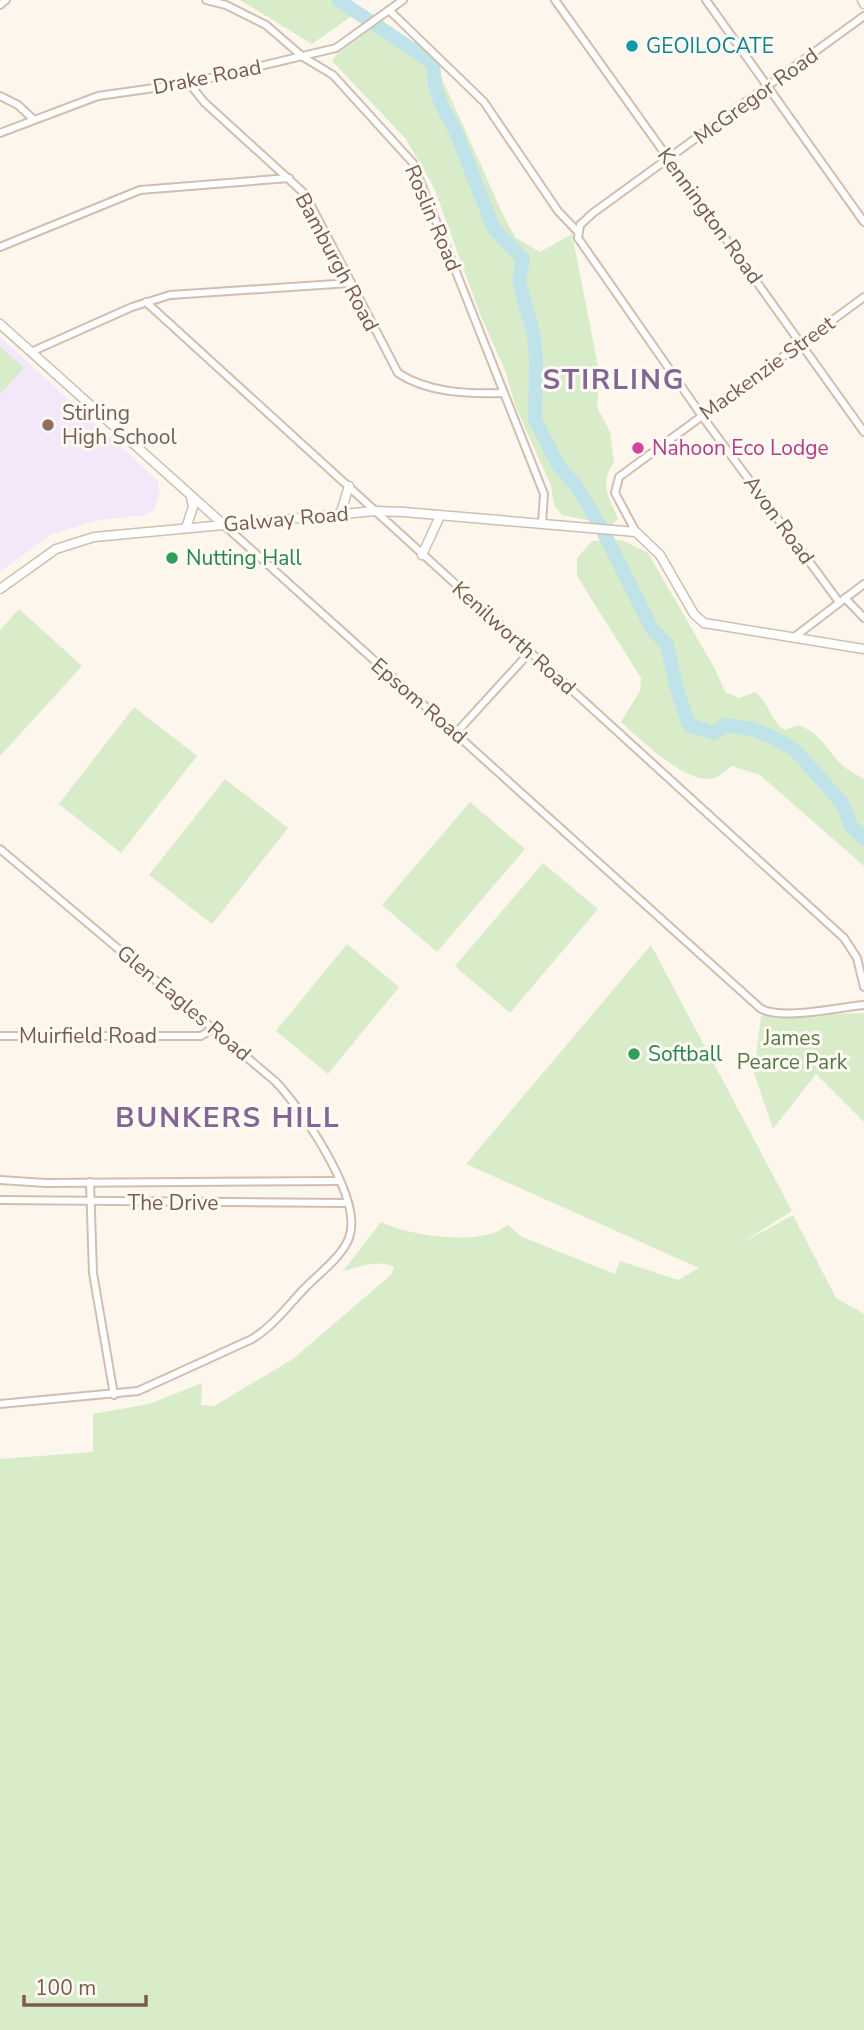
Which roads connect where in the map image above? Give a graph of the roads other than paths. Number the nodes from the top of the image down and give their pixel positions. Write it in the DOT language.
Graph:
graph roads {
  1 [pos="6,0"];
  2 [pos="206,0"];
  3 [pos="403,0"];
  4 [pos="555,0"];
  5 [pos="706,0"];
  6 [pos="0,5"];
  7 [pos="389,10"];
  8 [pos="864,16"];
  9 [pos="303,57"];
  10 [pos="189,83"];
  11 [pos="768,88"];
  12 [pos="0,96"];
  13 [pos="33,119"];
  14 [pos="0,133"];
  15 [pos="669,159"];
  16 [pos="289,178"];
  17 [pos="864,222"];
  18 [pos="579,228"];
  19 [pos="0,247"];
  20 [pos="350,284"];
  21 [pos="864,297"];
  22 [pos="146,302"];
  23 [pos="0,324"];
  24 [pos="800,343"];
  25 [pos="31,352"];
  26 [pos="503,393"];
  27 [pos="702,416"];
  28 [pos="864,432"];
  29 [pos="349,486"];
  30 [pos="191,497"];
  31 [pos="375,511"];
  32 [pos="340,515"];
  33 [pos="440,516"];
  34 [pos="542,524"];
  35 [pos="224,525"];
  36 [pos="186,528"];
  37 [pos="636,532"];
  38 [pos="422,555"];
  39 [pos="864,584"];
  40 [pos="0,589"];
  41 [pos="842,600"];
  42 [pos="864,618"];
  43 [pos="793,638"];
  44 [pos="864,649"];
  45 [pos="530,652"];
  46 [pos="456,733"];
  47 [pos="0,849"];
  48 [pos="864,987"];
  49 [pos="864,1004"];
  50 [pos="214,1028"];
  51 [pos="0,1036"];
  52 [pos="0,1180"];
  53 [pos="339,1181"];
  54 [pos="90,1182"];
  55 [pos="0,1200"];
  56 [pos="90,1202"];
  57 [pos="346,1203"];
  58 [pos="114,1395"];
  59 [pos="0,1404"];
  1 -- 6 [label="street"];
  2 -- 9 [label="street, Roslin Road"];
  3 -- 7 [label="street, Drake Road"];
  4 -- 15 [label="street, Kennington Road"];
  5 -- 11 [label="street"];
  7 -- 9 [label="street, Drake Road"];
  7 -- 18 [label="street, Avon Road"];
  8 -- 11 [label="street, McGregor Road"];
  9 -- 10 [label="street, Drake Road"];
  9 -- 26 [label="street, Roslin Road"];
  10 -- 13 [label="street, Drake Road"];
  10 -- 16 [label="street, Bamburgh Road"];
  11 -- 15 [label="street, McGregor Road"];
  11 -- 17 [label="street"];
  12 -- 13 [label="street"];
  13 -- 14 [label="street, Drake Road"];
  15 -- 18 [label="street, McGregor Road"];
  15 -- 24 [label="street, Kennington Road"];
  16 -- 19 [label="street"];
  16 -- 20 [label="street, Bamburgh Road"];
  18 -- 27 [label="street, Avon Road"];
  20 -- 22 [label="street"];
  20 -- 26 [label="street, Bamburgh Road"];
  21 -- 24 [label="street, Mackenzie Street"];
  22 -- 25 [label="street"];
  22 -- 29 [label="street, Kenilworth Road"];
  23 -- 25 [label="street, Epsom Road"];
  24 -- 27 [label="street, Mackenzie Street"];
  24 -- 28 [label="street, Kennington Road"];
  25 -- 30 [label="street, Epsom Road"];
  26 -- 34 [label="street, Roslin Road"];
  27 -- 37 [label="street, Mackenzie Street"];
  27 -- 41 [label="street, Avon Road"];
  29 -- 31 [label="street, Kenilworth Road"];
  29 -- 32 [label="street"];
  30 -- 35 [label="street, Epsom Road"];
  30 -- 36 [label="street"];
  31 -- 32 [label="street, Galway Road"];
  31 -- 33 [label="street, Galway Road"];
  31 -- 38 [label="street, Kenilworth Road"];
  32 -- 35 [label="street, Galway Road"];
  33 -- 34 [label="street, Galway Road"];
  33 -- 38 [label="street"];
  34 -- 37 [label="street, Galway Road"];
  35 -- 36 [label="street, Galway Road"];
  35 -- 46 [label="street, Epsom Road"];
  36 -- 40 [label="street, Galway Road"];
  37 -- 43 [label="street"];
  38 -- 45 [label="street, Kenilworth Road"];
  39 -- 41 [label="street"];
  41 -- 42 [label="street, Avon Road"];
  41 -- 43 [label="street"];
  43 -- 44 [label="street"];
  45 -- 46 [label="street"];
  45 -- 48 [label="street, Kenilworth Road"];
  46 -- 49 [label="street, Epsom Road"];
  47 -- 50 [label="street, Glen Eagles Road"];
  50 -- 51 [label="street, Muirfield Road"];
  50 -- 53 [label="street, Glen Eagles Road"];
  52 -- 54 [label="street, The Drive"];
  53 -- 54 [label="street, The Drive"];
  53 -- 57 [label="street, Glen Eagles Road"];
  54 -- 56 [label="street"];
  55 -- 56 [label="street, The Drive"];
  56 -- 57 [label="street, The Drive"];
  56 -- 58 [label="street"];
  57 -- 58 [label="street, Glen Eagles Road"];
  58 -- 59 [label="street, Glen Eagles Road"];
}
